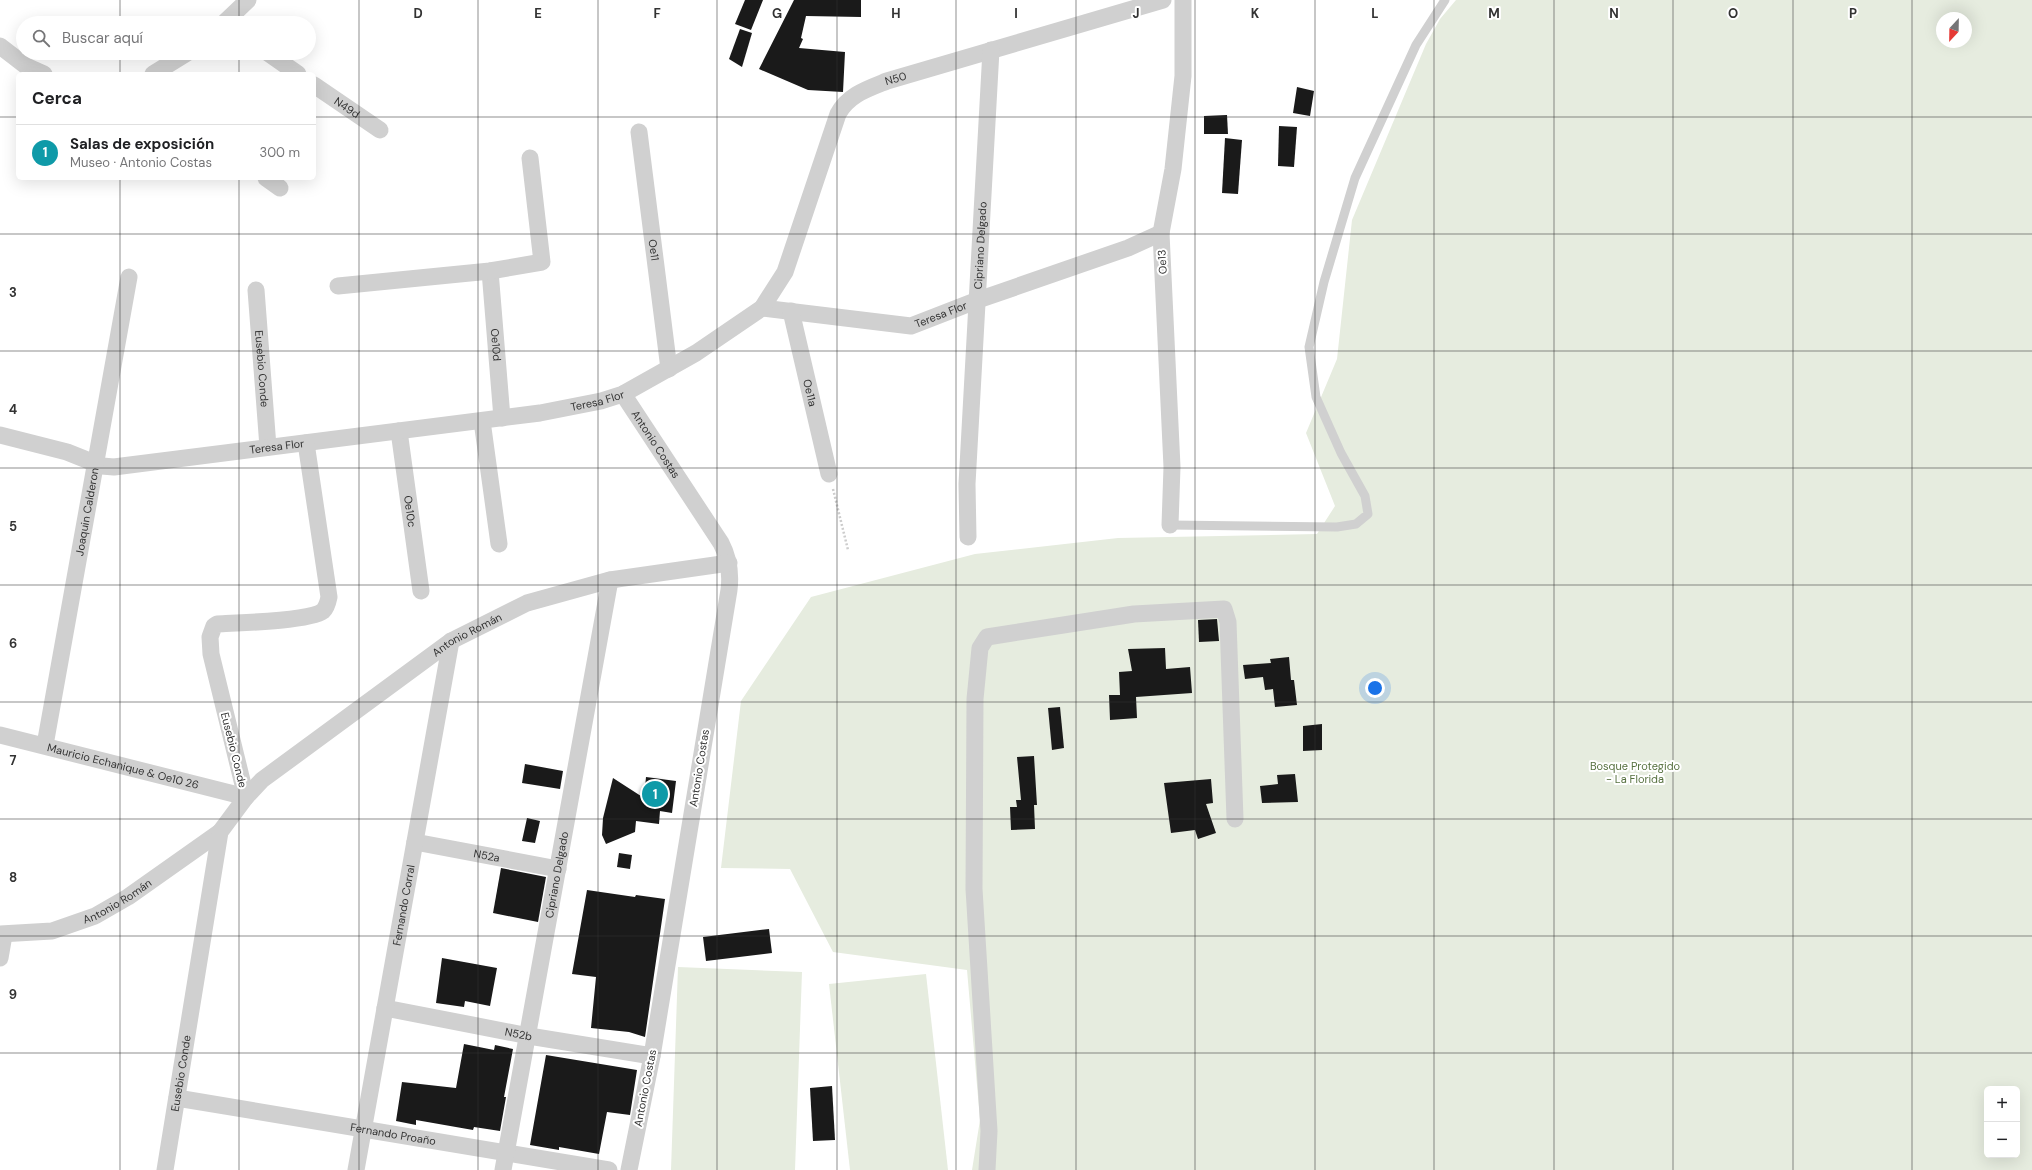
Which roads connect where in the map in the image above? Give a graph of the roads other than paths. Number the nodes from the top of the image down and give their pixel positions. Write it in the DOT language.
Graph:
graph roads {
  1 [pos="248,0"];
  2 [pos="1163,0"];
  3 [pos="1183,0"];
  4 [pos="1445,0"];
  5 [pos="231,16"];
  6 [pos="0,46"];
  7 [pos="991,50"];
  8 [pos="16,58"];
  9 [pos="18,60"];
  10 [pos="176,60"];
  11 [pos="278,60"];
  12 [pos="40,72"];
  13 [pos="156,72"];
  14 [pos="295,72"];
  15 [pos="316,86"];
  16 [pos="380,130"];
  17 [pos="639,132"];
  18 [pos="530,158"];
  19 [pos="1161,233"];
  20 [pos="490,271"];
  21 [pos="129,277"];
  22 [pos="338,286"];
  23 [pos="256,290"];
  24 [pos="978,300"];
  25 [pos="762,308"];
  26 [pos="791,312"];
  27 [pos="669,369"];
  28 [pos="624,394"];
  29 [pos="502,418"];
  30 [pos="482,421"];
  31 [pos="399,431"];
  32 [pos="0,435"];
  33 [pos="306,442"];
  34 [pos="268,447"];
  35 [pos="95,464"];
  36 [pos="829,474"];
  37 [pos="1170,525"];
  38 [pos="968,537"];
  39 [pos="499,544"];
  40 [pos="729,563"];
  41 [pos="610,580"];
  42 [pos="421,592"];
  43 [pos="451,641"];
  44 [pos="0,735"];
  45 [pos="45,745"];
  46 [pos="246,796"];
  47 [pos="1235,819"];
  48 [pos="220,832"];
  49 [pos="415,842"];
  50 [pos="558,869"];
  51 [pos="2,934"];
  52 [pos="0,958"];
  53 [pos="386,1008"];
  54 [pos="529,1036"];
  55 [pos="652,1056"];
  56 [pos="177,1098"];
  57 [pos="363,1130"];
  58 [pos="506,1153"];
  59 [pos="165,1170"];
  60 [pos="356,1170"];
  61 [pos="503,1170"];
  62 [pos="610,1170"];
  63 [pos="629,1170"];
  64 [pos="987,1170"];
  1 -- 5 [label="street"];
  2 -- 7 [label="street, N50"];
  3 -- 19 [label="street, Oe13"];
  4 -- 37 [label="lane"];
  6 -- 8 [label="street"];
  7 -- 24 [label="street, Cipriano Delgado"];
  7 -- 25 [label="street, N50"];
  9 -- 12 [label="street"];
  10 -- 13 [label="street"];
  11 -- 14 [label="street"];
  15 -- 16 [label="street, N49d"];
  17 -- 27 [label="street, Oe11"];
  18 -- 20 [label="street"];
  19 -- 24 [label="street, Teresa Flor"];
  19 -- 37 [label="street, Oe13"];
  20 -- 22 [label="street"];
  20 -- 29 [label="street, Oe10d"];
  21 -- 35 [label="street, Joaquin Calderon"];
  23 -- 34 [label="street, Eusebio Conde"];
  24 -- 26 [label="street, Teresa Flor"];
  24 -- 38 [label="street, Cipriano Delgado"];
  25 -- 26 [label="street, Teresa Flor"];
  25 -- 27 [label="street, Teresa Flor"];
  26 -- 36 [label="street, Oe11a"];
  27 -- 28 [label="street, Teresa Flor"];
  28 -- 29 [label="street, Teresa Flor"];
  28 -- 40 [label="street, Antonio Costas"];
  29 -- 30 [label="street, Teresa Flor"];
  30 -- 31 [label="street, Teresa Flor"];
  30 -- 39 [label="street"];
  31 -- 33 [label="street, Teresa Flor"];
  31 -- 42 [label="street, Oe10c"];
  32 -- 35 [label="street, Teresa Flor"];
  33 -- 34 [label="street, Teresa Flor"];
  33 -- 46 [label="street, Eusebio Conde"];
  34 -- 35 [label="street, Teresa Flor"];
  35 -- 45 [label="street, Joaquin Calderon"];
  40 -- 41 [label="street, Antonio Román"];
  40 -- 55 [label="street, Antonio Costas"];
  41 -- 43 [label="street, Antonio Román"];
  41 -- 50 [label="street, Cipriano Delgado"];
  43 -- 46 [label="street, Antonio Román"];
  43 -- 49 [label="street, Fernando Corral"];
  44 -- 45 [label="street, Mauricio Echanique & Oe10 26"];
  45 -- 46 [label="street, Mauricio Echanique & Oe10 26"];
  46 -- 48 [label="street, Eusebio Conde"];
  47 -- 64 [label="street"];
  48 -- 51 [label="street, Antonio Román"];
  48 -- 56 [label="street, Eusebio Conde"];
  49 -- 50 [label="street, N52a"];
  49 -- 53 [label="street, Fernando Corral"];
  50 -- 54 [label="street, Cipriano Delgado"];
  51 -- 52 [label="street"];
  53 -- 54 [label="street, N52b"];
  53 -- 57 [label="street, Fernando Corral"];
  54 -- 55 [label="street, N52b"];
  54 -- 58 [label="street, Cipriano Delgado"];
  55 -- 63 [label="street, Antonio Costas"];
  56 -- 57 [label="street, Fernando Proaño"];
  56 -- 59 [label="street, Eusebio Conde"];
  57 -- 58 [label="street, Fernando Proaño"];
  57 -- 60 [label="street, Fernando Corral"];
  58 -- 61 [label="street, Cipriano Delgado"];
  58 -- 62 [label="street, Fernando Proaño"];
}
